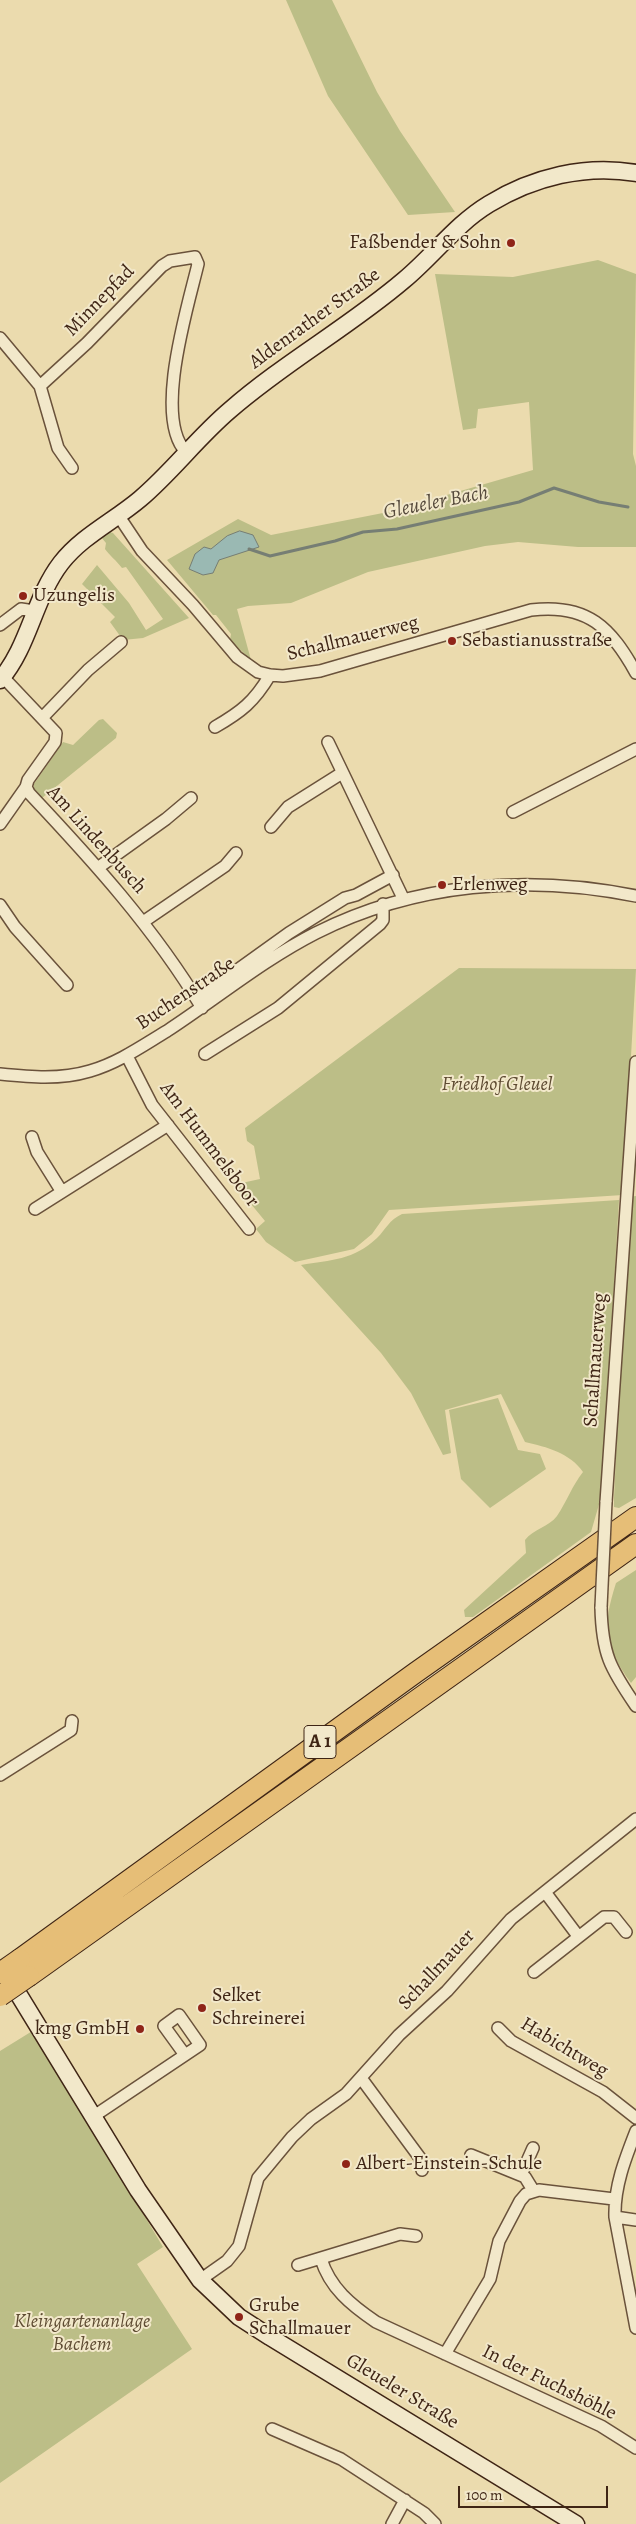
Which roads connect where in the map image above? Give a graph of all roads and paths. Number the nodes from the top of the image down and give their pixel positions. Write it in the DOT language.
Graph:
graph roads {
  1 [pos="636,173"];
  2 [pos="0,338"];
  3 [pos="40,386"];
  4 [pos="186,452"];
  5 [pos="72,468"];
  6 [pos="118,515"];
  7 [pos="34,611"];
  8 [pos="0,625"];
  9 [pos="121,642"];
  10 [pos="636,673"];
  11 [pos="270,675"];
  12 [pos="1,679"];
  13 [pos="42,718"];
  14 [pos="215,727"];
  15 [pos="328,742"];
  16 [pos="636,749"];
  17 [pos="342,773"];
  18 [pos="26,787"];
  19 [pos="191,798"];
  20 [pos="513,812"];
  21 [pos="0,824"];
  22 [pos="271,827"];
  23 [pos="236,853"];
  24 [pos="99,867"];
  25 [pos="393,875"];
  26 [pos="636,896"];
  27 [pos="403,898"];
  28 [pos="383,904"];
  29 [pos="0,905"];
  30 [pos="143,922"];
  31 [pos="67,985"];
  32 [pos="199,1004"];
  33 [pos="205,1054"];
  34 [pos="127,1056"];
  35 [pos="636,1062"];
  36 [pos="0,1074"];
  37 [pos="168,1125"];
  38 [pos="32,1137"];
  39 [pos="62,1192"];
  40 [pos="35,1209"];
  41 [pos="249,1229"];
  42 [pos="636,1517"];
  43 [pos="636,1544"];
  44 [pos="636,1706"];
  45 [pos="72,1721"];
  46 [pos="0,1775"];
  47 [pos="636,1819"];
  48 [pos="545,1892"];
  49 [pos="626,1932"];
  50 [pos="578,1936"];
  51 [pos="0,1965"];
  52 [pos="25,1968"];
  53 [pos="534,1972"];
  54 [pos="0,1973"];
  55 [pos="0,1996"];
  56 [pos="498,2028"];
  57 [pos="185,2055"];
  58 [pos="361,2078"];
  59 [pos="94,2116"];
  60 [pos="636,2118"];
  61 [pos="636,2130"];
  62 [pos="533,2148"];
  63 [pos="471,2155"];
  64 [pos="422,2170"];
  65 [pos="521,2175"];
  66 [pos="533,2190"];
  67 [pos="614,2199"];
  68 [pos="614,2217"];
  69 [pos="636,2220"];
  70 [pos="416,2236"];
  71 [pos="321,2259"];
  72 [pos="298,2266"];
  73 [pos="200,2280"];
  74 [pos="636,2328"];
  75 [pos="445,2354"];
  76 [pos="272,2429"];
  77 [pos="636,2448"];
  78 [pos="404,2500"];
  79 [pos="392,2524"];
  80 [pos="435,2524"];
  81 [pos="576,2524"];
  1 -- 4 [label="street, Aldenrather Straße"];
  2 -- 3 [label="street"];
  3 -- 4 [label="street, Minnepfad"];
  3 -- 5 [label="street"];
  4 -- 6 [label="street, Aldenrather Straße"];
  6 -- 7 [label="street, Aldenrather Straße"];
  6 -- 11 [label="street, Schallmauerweg"];
  7 -- 8 [label="street"];
  7 -- 12 [label="street, Aldenrather Straße"];
  9 -- 13 [label="street"];
  10 -- 11 [label="street, Schallmauerweg"];
  11 -- 14 [label="street"];
  12 -- 13 [label="street, Am Lindenbusch"];
  13 -- 18 [label="street, Am Lindenbusch"];
  15 -- 17 [label="street"];
  16 -- 20 [label="street"];
  17 -- 22 [label="street"];
  17 -- 25 [label="street"];
  18 -- 21 [label="street"];
  18 -- 24 [label="street, Am Lindenbusch"];
  19 -- 24 [label="street"];
  23 -- 30 [label="street"];
  24 -- 30 [label="street, Am Lindenbusch"];
  25 -- 27 [label="street"];
  25 -- 32 [label="street, Buchenstraße"];
  26 -- 27 [label="street, Buchenstraße"];
  27 -- 28 [label="street, Buchenstraße"];
  28 -- 32 [label="street, Buchenstraße"];
  28 -- 33 [label="street"];
  29 -- 31 [label="street"];
  30 -- 32 [label="street, Am Lindenbusch"];
  32 -- 34 [label="street, Buchenstraße"];
  34 -- 36 [label="street, Buchenstraße"];
  34 -- 37 [label="street, Am Hummelsboor"];
  35 -- 44 [label="street, Schallmauerweg, bridge"];
  37 -- 39 [label="street"];
  37 -- 41 [label="street, Am Hummelsboor"];
  38 -- 39 [label="street"];
  39 -- 40 [label="street"];
  42 -- 52 [label="highway, A 1"];
  43 -- 52 [label="highway, A 1"];
  45 -- 46 [label="street"];
  47 -- 48 [label="street, Schallmauer"];
  48 -- 50 [label="street"];
  48 -- 58 [label="street, Schallmauer"];
  49 -- 50 [label="street"];
  50 -- 53 [label="street"];
  51 -- 59 [label="street, Gleueler Straße"];
  52 -- 54 [label="highway, A 1, bridge"];
  52 -- 55 [label="highway, A 1, bridge"];
  56 -- 60 [label="street, Habichtweg"];
  57 -- 59 [label="street"];
  58 -- 64 [label="street"];
  58 -- 73 [label="street, Schallmauer"];
  59 -- 73 [label="street, Gleueler Straße"];
  61 -- 67 [label="street"];
  62 -- 65 [label="street"];
  63 -- 65 [label="street"];
  65 -- 66 [label="street"];
  66 -- 67 [label="street"];
  66 -- 75 [label="street, In der Fuchshöhle"];
  67 -- 68 [label="street"];
  68 -- 69 [label="street"];
  68 -- 74 [label="street"];
  70 -- 71 [label="street"];
  71 -- 72 [label="street"];
  71 -- 75 [label="street, In der Fuchshöhle"];
  73 -- 81 [label="street, Gleueler Straße"];
  75 -- 77 [label="street, In der Fuchshöhle"];
  76 -- 78 [label="street"];
  78 -- 79 [label="street"];
  78 -- 80 [label="street"];
}
